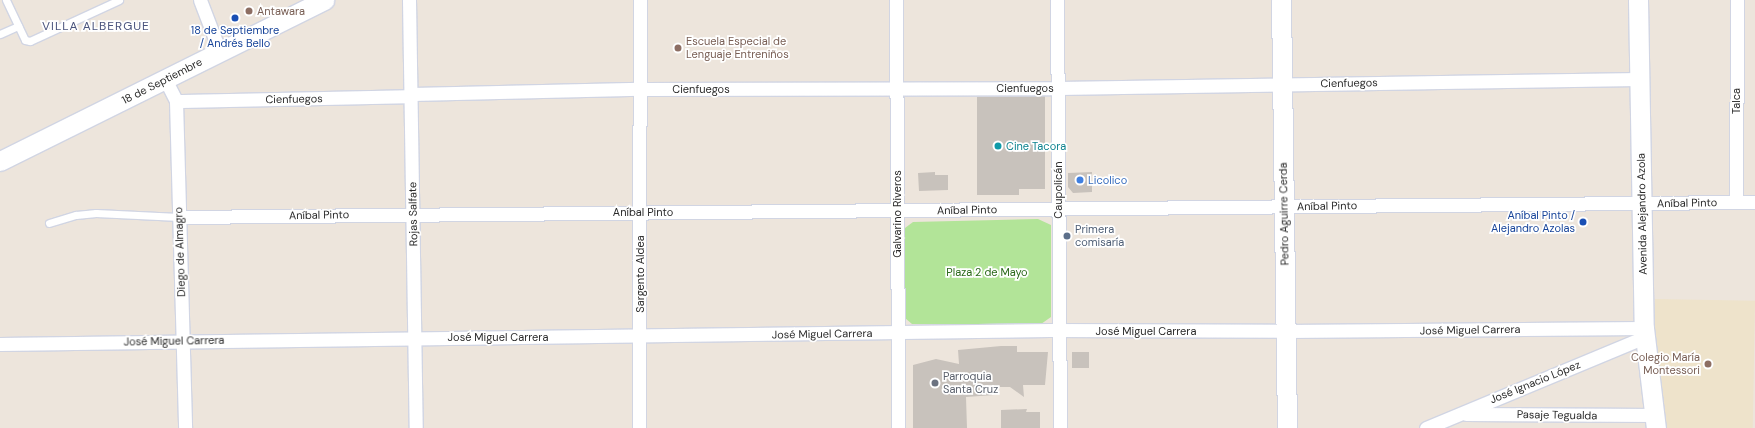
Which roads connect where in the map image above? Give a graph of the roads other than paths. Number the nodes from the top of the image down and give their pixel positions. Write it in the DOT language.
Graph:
graph roads {
  1 [pos="6,0"];
  2 [pos="119,0"];
  3 [pos="200,0"];
  4 [pos="324,0"];
  5 [pos="409,0"];
  6 [pos="640,0"];
  7 [pos="896,0"];
  8 [pos="1057,0"];
  9 [pos="1281,0"];
  10 [pos="1638,0"];
  11 [pos="1737,0"];
  12 [pos="18,26"];
  13 [pos="0,34"];
  14 [pos="220,52"];
  15 [pos="1639,79"];
  16 [pos="165,80"];
  17 [pos="1282,84"];
  18 [pos="896,88"];
  19 [pos="1058,88"];
  20 [pos="640,89"];
  21 [pos="412,95"];
  22 [pos="176,101"];
  23 [pos="0,161"];
  24 [pos="1736,202"];
  25 [pos="1755,202"];
  26 [pos="1642,203"];
  27 [pos="1284,207"];
  28 [pos="1058,209"];
  29 [pos="897,210"];
  30 [pos="640,212"];
  31 [pos="413,213"];
  32 [pos="179,217"];
  33 [pos="49,223"];
  34 [pos="1060,330"];
  35 [pos="1286,332"];
  36 [pos="898,333"];
  37 [pos="1645,333"];
  38 [pos="640,336"];
  39 [pos="415,338"];
  40 [pos="182,341"];
  41 [pos="0,344"];
  42 [pos="1460,414"];
  43 [pos="1655,422"];
  44 [pos="185,428"];
  45 [pos="416,428"];
  46 [pos="639,428"];
  47 [pos="898,428"];
  48 [pos="1060,428"];
  49 [pos="1287,428"];
  50 [pos="1426,428"];
  1 -- 12 [label="lane"];
  2 -- 12 [label="lane"];
  3 -- 14 [label="street"];
  4 -- 14 [label="main road, 18 de Septiembre"];
  5 -- 21 [label="street, Rojas Salfate"];
  6 -- 20 [label="street, Sargento Aldea"];
  7 -- 18 [label="street, Galvarino Riveros"];
  8 -- 19 [label="street, Caupolicán"];
  9 -- 17 [label="main road, Pedro Aguirre Cerda"];
  10 -- 15 [label="main road, Avenida Alejandro Azola"];
  11 -- 24 [label="street, Talca"];
  12 -- 13 [label="lane"];
  14 -- 16 [label="main road, 18 de Septiembre"];
  15 -- 17 [label="street, Cienfuegos"];
  15 -- 26 [label="main road, Avenida Alejandro Azola"];
  16 -- 22 [label="street, Diego de Almagro"];
  16 -- 23 [label="main road, 18 de Septiembre"];
  17 -- 19 [label="street, Cienfuegos"];
  17 -- 27 [label="main road, Pedro Aguirre Cerda"];
  18 -- 19 [label="street, Cienfuegos"];
  18 -- 20 [label="street, Cienfuegos"];
  18 -- 29 [label="street, Galvarino Riveros"];
  19 -- 28 [label="street, Caupolicán"];
  20 -- 21 [label="street, Cienfuegos"];
  20 -- 30 [label="street, Sargento Aldea"];
  21 -- 22 [label="street, Cienfuegos"];
  21 -- 31 [label="street, Rojas Salfate"];
  22 -- 32 [label="street, Diego de Almagro"];
  24 -- 25 [label="street, Aníbal Pinto"];
  24 -- 26 [label="street, Aníbal Pinto"];
  26 -- 27 [label="street, Aníbal Pinto"];
  26 -- 37 [label="main road, Avenida Alejandro Azola"];
  27 -- 28 [label="street, Aníbal Pinto"];
  27 -- 35 [label="main road, Pedro Aguirre Cerda"];
  28 -- 29 [label="street, Aníbal Pinto"];
  28 -- 34 [label="street, Caupolicán"];
  29 -- 30 [label="street, Aníbal Pinto"];
  29 -- 36 [label="street, Galvarino Riveros"];
  30 -- 31 [label="street, Aníbal Pinto"];
  30 -- 38 [label="street, Sargento Aldea"];
  31 -- 32 [label="street, Aníbal Pinto"];
  31 -- 39 [label="street, Rojas Salfate"];
  32 -- 33 [label="lane"];
  32 -- 40 [label="street, Diego de Almagro"];
  34 -- 35 [label="street, José Miguel Carrera"];
  34 -- 36 [label="street, José Miguel Carrera"];
  34 -- 48 [label="street, Caupolicán"];
  35 -- 37 [label="street, José Miguel Carrera"];
  35 -- 49 [label="main road, Pedro Aguirre Cerda"];
  36 -- 38 [label="street, José Miguel Carrera"];
  36 -- 47 [label="street, Galvarino Riveros"];
  37 -- 42 [label="street, José Ignacio López"];
  37 -- 43 [label="main road, Avenida Alejandro Azola"];
  38 -- 39 [label="street, José Miguel Carrera"];
  38 -- 46 [label="street, Sargento Aldea"];
  39 -- 40 [label="street, José Miguel Carrera"];
  39 -- 45 [label="street, Rojas Salfate"];
  40 -- 41 [label="street, José Miguel Carrera"];
  40 -- 44 [label="street, Diego de Almagro"];
  42 -- 43 [label="street, Pasaje Tegualda"];
  42 -- 50 [label="street, José Ignacio López"];
}
